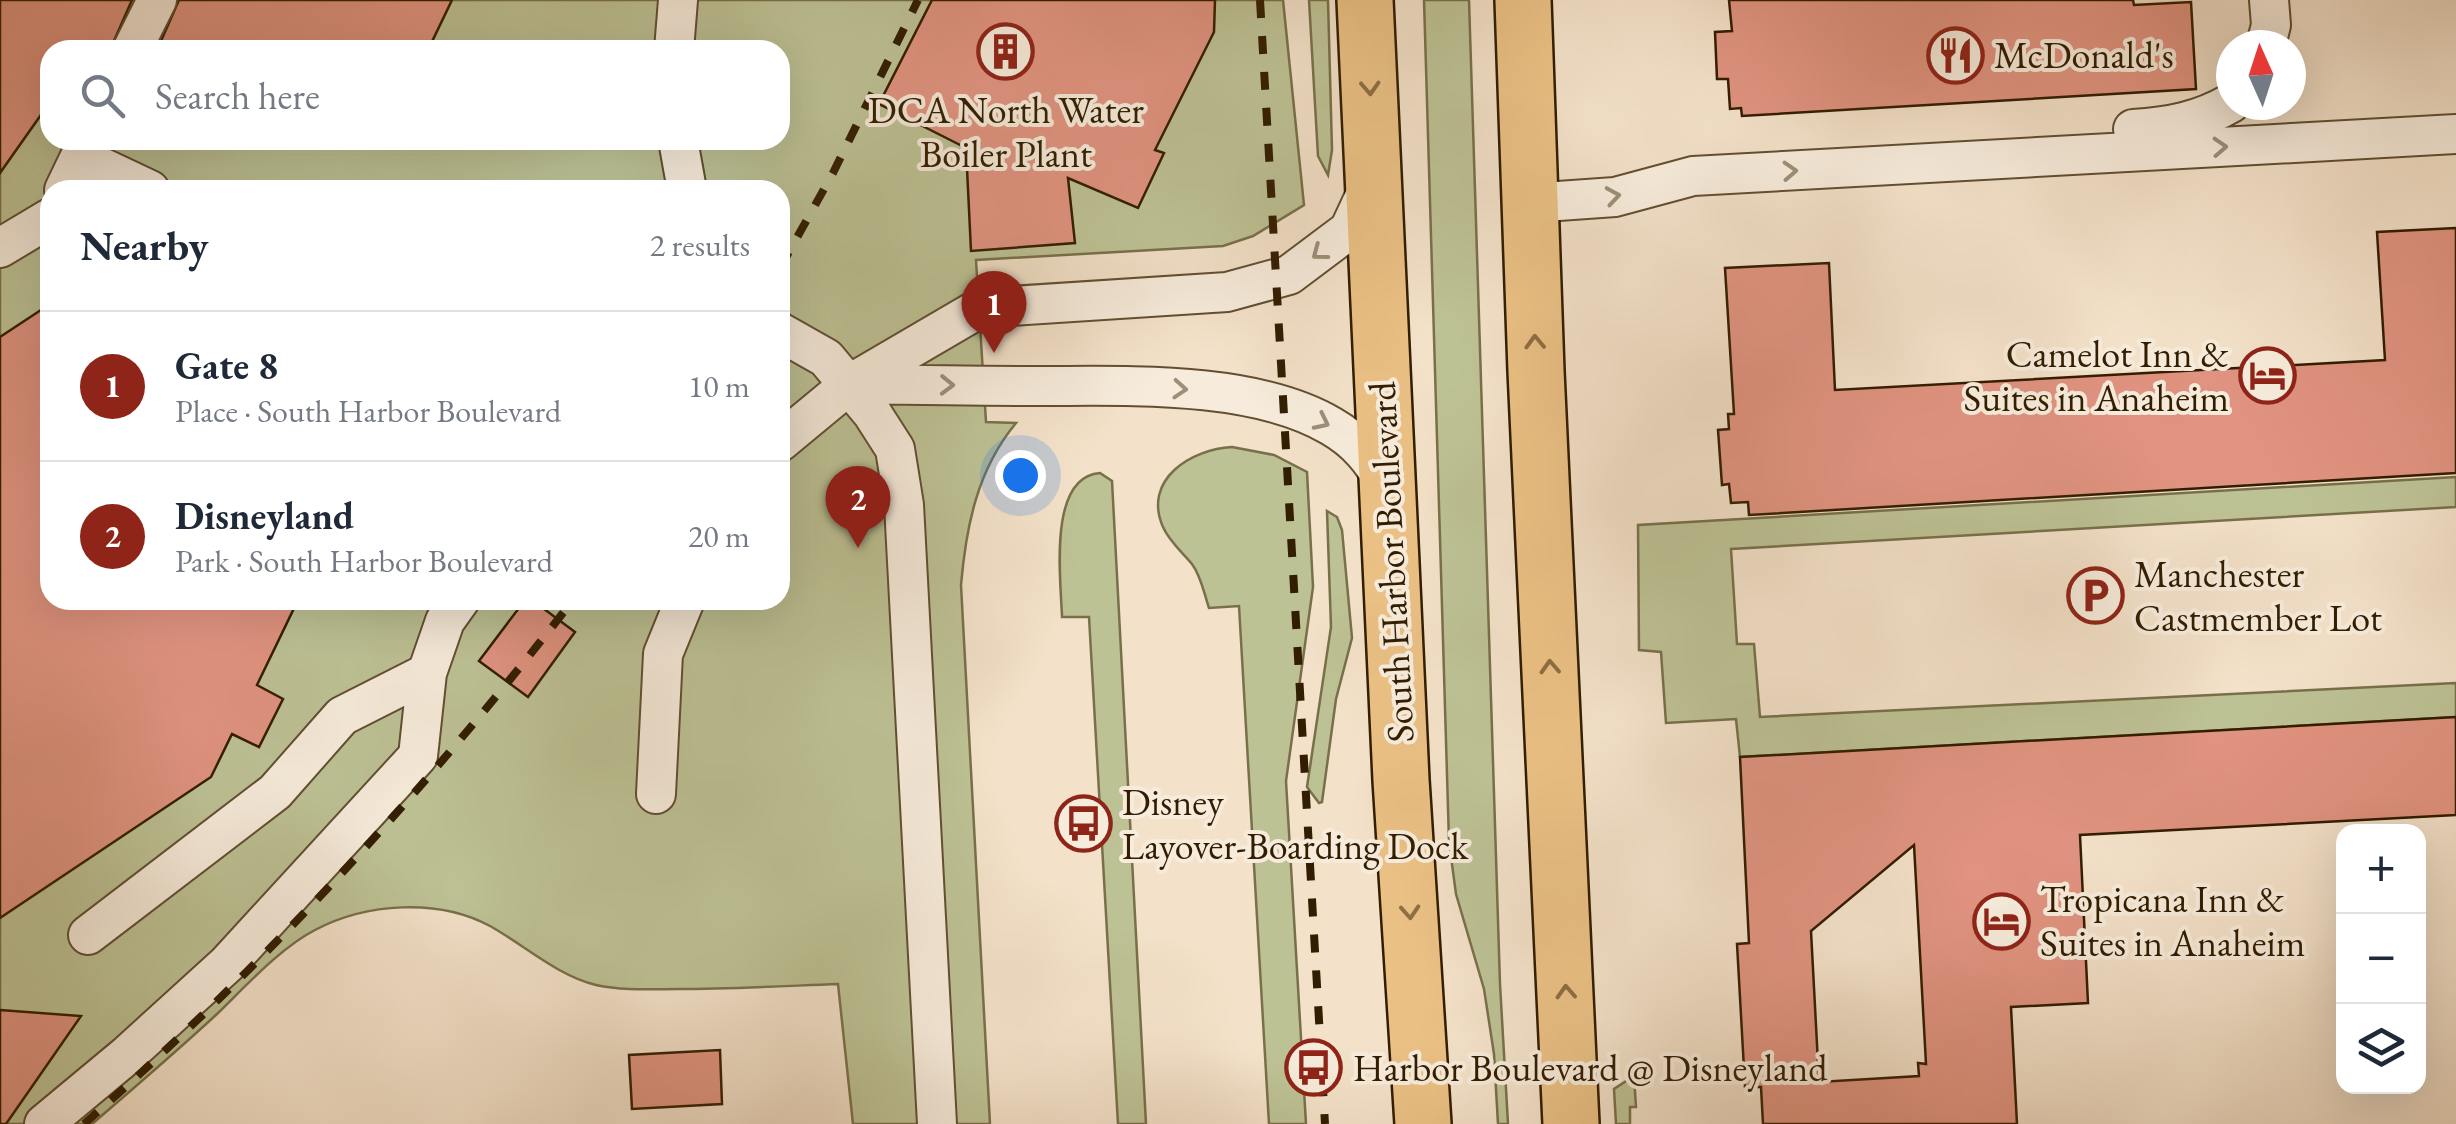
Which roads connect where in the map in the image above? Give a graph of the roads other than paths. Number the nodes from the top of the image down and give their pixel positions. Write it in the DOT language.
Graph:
graph roads {
  1 [pos="157,0"];
  2 [pos="678,0"];
  3 [pos="1365,0"];
  4 [pos="1523,0"];
  5 [pos="2269,0"];
  6 [pos="2270,30"];
  7 [pos="137,40"];
  8 [pos="675,40"];
  9 [pos="2216,112"];
  10 [pos="2456,134"];
  11 [pos="680,150"];
  12 [pos="77,162"];
  13 [pos="1912,164"];
  14 [pos="1374,176"];
  15 [pos="124,180"];
  16 [pos="686,180"];
  17 [pos="1530,203"];
  18 [pos="40,224"];
  19 [pos="0,248"];
  20 [pos="790,338"];
  21 [pos="850,384"];
  22 [pos="790,434"];
  23 [pos="1387,486"];
  24 [pos="453,610"];
  25 [pos="681,610"];
  26 [pos="427,674"];
  27 [pos="656,794"];
  28 [pos="88,935"];
  29 [pos="44,1124"];
  30 [pos="937,1124"];
  31 [pos="1423,1124"];
  32 [pos="1571,1124"];
  1 -- 7 [label="lane"];
  2 -- 8 [label="lane"];
  3 -- 14 [label="main road, South Harbor Boulevard, one-way"];
  4 -- 17 [label="main road"];
  5 -- 6 [label="lane"];
  9 -- 13 [label="lane"];
  13 -- 10 [label="lane, one-way"];
  11 -- 16 [label="lane"];
  12 -- 15 [label="lane"];
  17 -- 13 [label="lane, one-way"];
  14 -- 21 [label="lane, one-way"];
  14 -- 23 [label="main road, South Harbor Boulevard"];
  32 -- 17 [label="main road, one-way"];
  18 -- 19 [label="lane"];
  20 -- 21 [label="lane"];
  21 -- 22 [label="lane"];
  21 -- 23 [label="lane, one-way"];
  21 -- 30 [label="lane"];
  23 -- 31 [label="main road, South Harbor Boulevard, one-way"];
  24 -- 26 [label="lane"];
  25 -- 27 [label="lane"];
  26 -- 28 [label="lane"];
  26 -- 29 [label="lane"];
}
